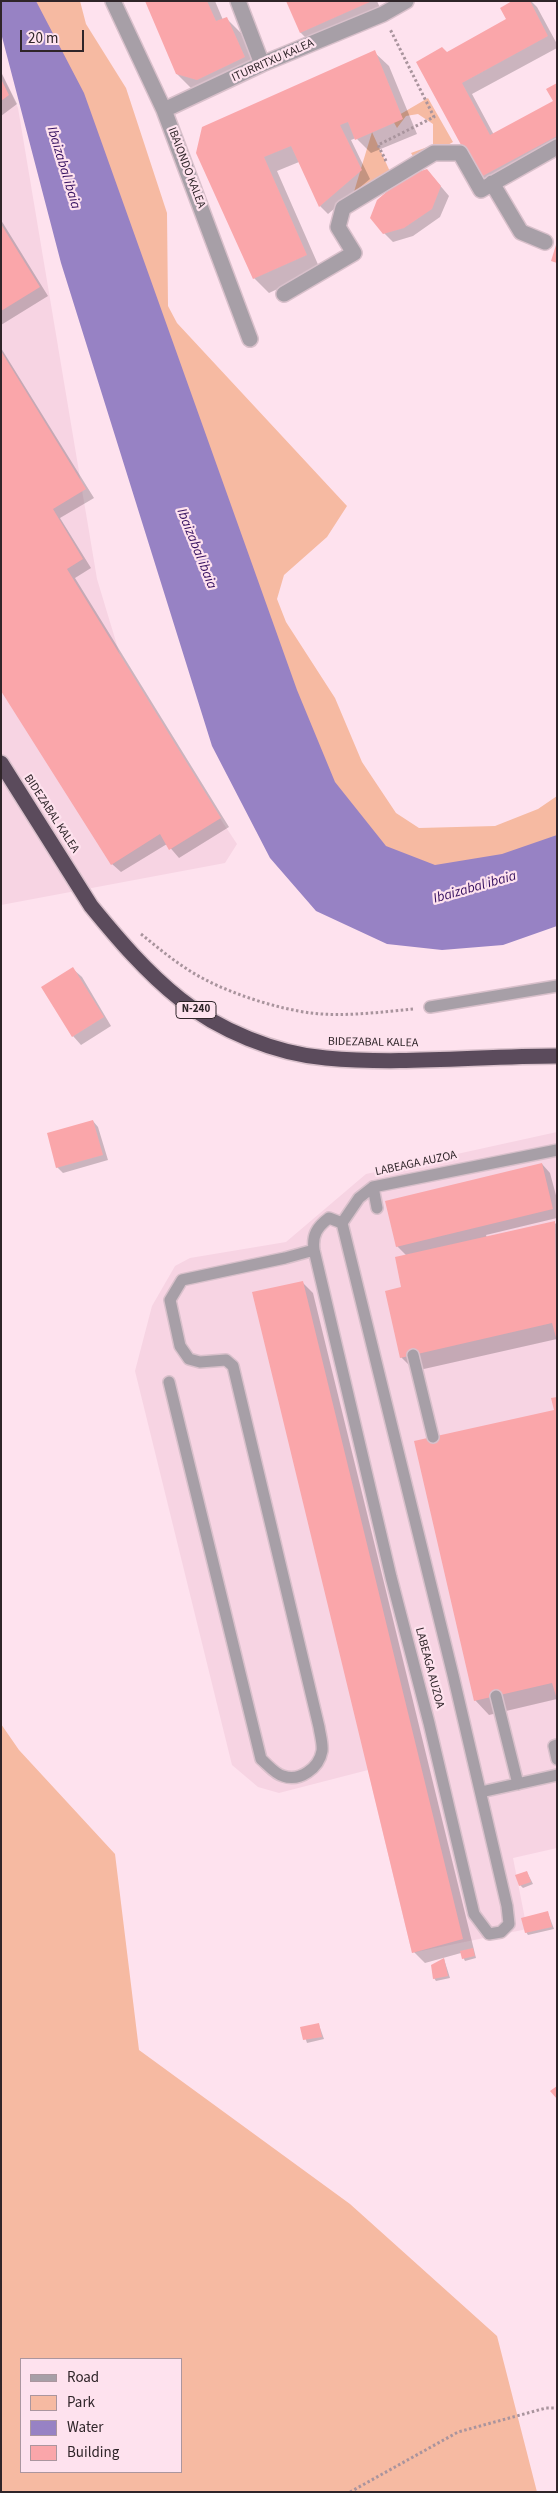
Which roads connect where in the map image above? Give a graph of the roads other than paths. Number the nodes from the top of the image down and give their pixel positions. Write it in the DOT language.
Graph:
graph roads {
  1 [pos="113,1"];
  2 [pos="238,1"];
  3 [pos="406,1"];
  4 [pos="262,64"];
  5 [pos="164,110"];
  6 [pos="557,147"];
  7 [pos="487,187"];
  8 [pos="545,242"];
  9 [pos="284,294"];
  10 [pos="250,338"];
  11 [pos="1,763"];
  12 [pos="557,986"];
  13 [pos="430,1007"];
  14 [pos="557,1056"];
  15 [pos="557,1150"];
  16 [pos="373,1187"];
  17 [pos="377,1208"];
  18 [pos="342,1223"];
  19 [pos="314,1250"];
  20 [pos="413,1354"];
  21 [pos="169,1382"];
  22 [pos="433,1437"];
  23 [pos="496,1696"];
  24 [pos="555,1745"];
  25 [pos="557,1759"];
  26 [pos="557,1775"];
  27 [pos="518,1784"];
  28 [pos="481,1792"];
  1 -- 5 [label="street, IBAIONDO KALEA"];
  2 -- 4 [label="street"];
  3 -- 4 [label="street, ITURRITXU KALEA"];
  4 -- 5 [label="street, ITURRITXU KALEA"];
  5 -- 10 [label="street, IBAIONDO KALEA"];
  6 -- 7 [label="street"];
  7 -- 8 [label="street"];
  7 -- 9 [label="street"];
  11 -- 14 [label="highway, BIDEZABAL KALEA / N-240"];
  12 -- 13 [label="lane"];
  15 -- 16 [label="lane, LABEAGA AUZOA"];
  16 -- 17 [label="lane"];
  16 -- 18 [label="lane, LABEAGA AUZOA"];
  18 -- 19 [label="lane"];
  18 -- 28 [label="lane, LABEAGA AUZOA"];
  19 -- 21 [label="lane"];
  19 -- 28 [label="lane, LABEAGA AUZOA"];
  20 -- 22 [label="lane"];
  23 -- 27 [label="lane"];
  24 -- 25 [label="lane"];
  26 -- 27 [label="lane"];
  27 -- 28 [label="lane"];
}
